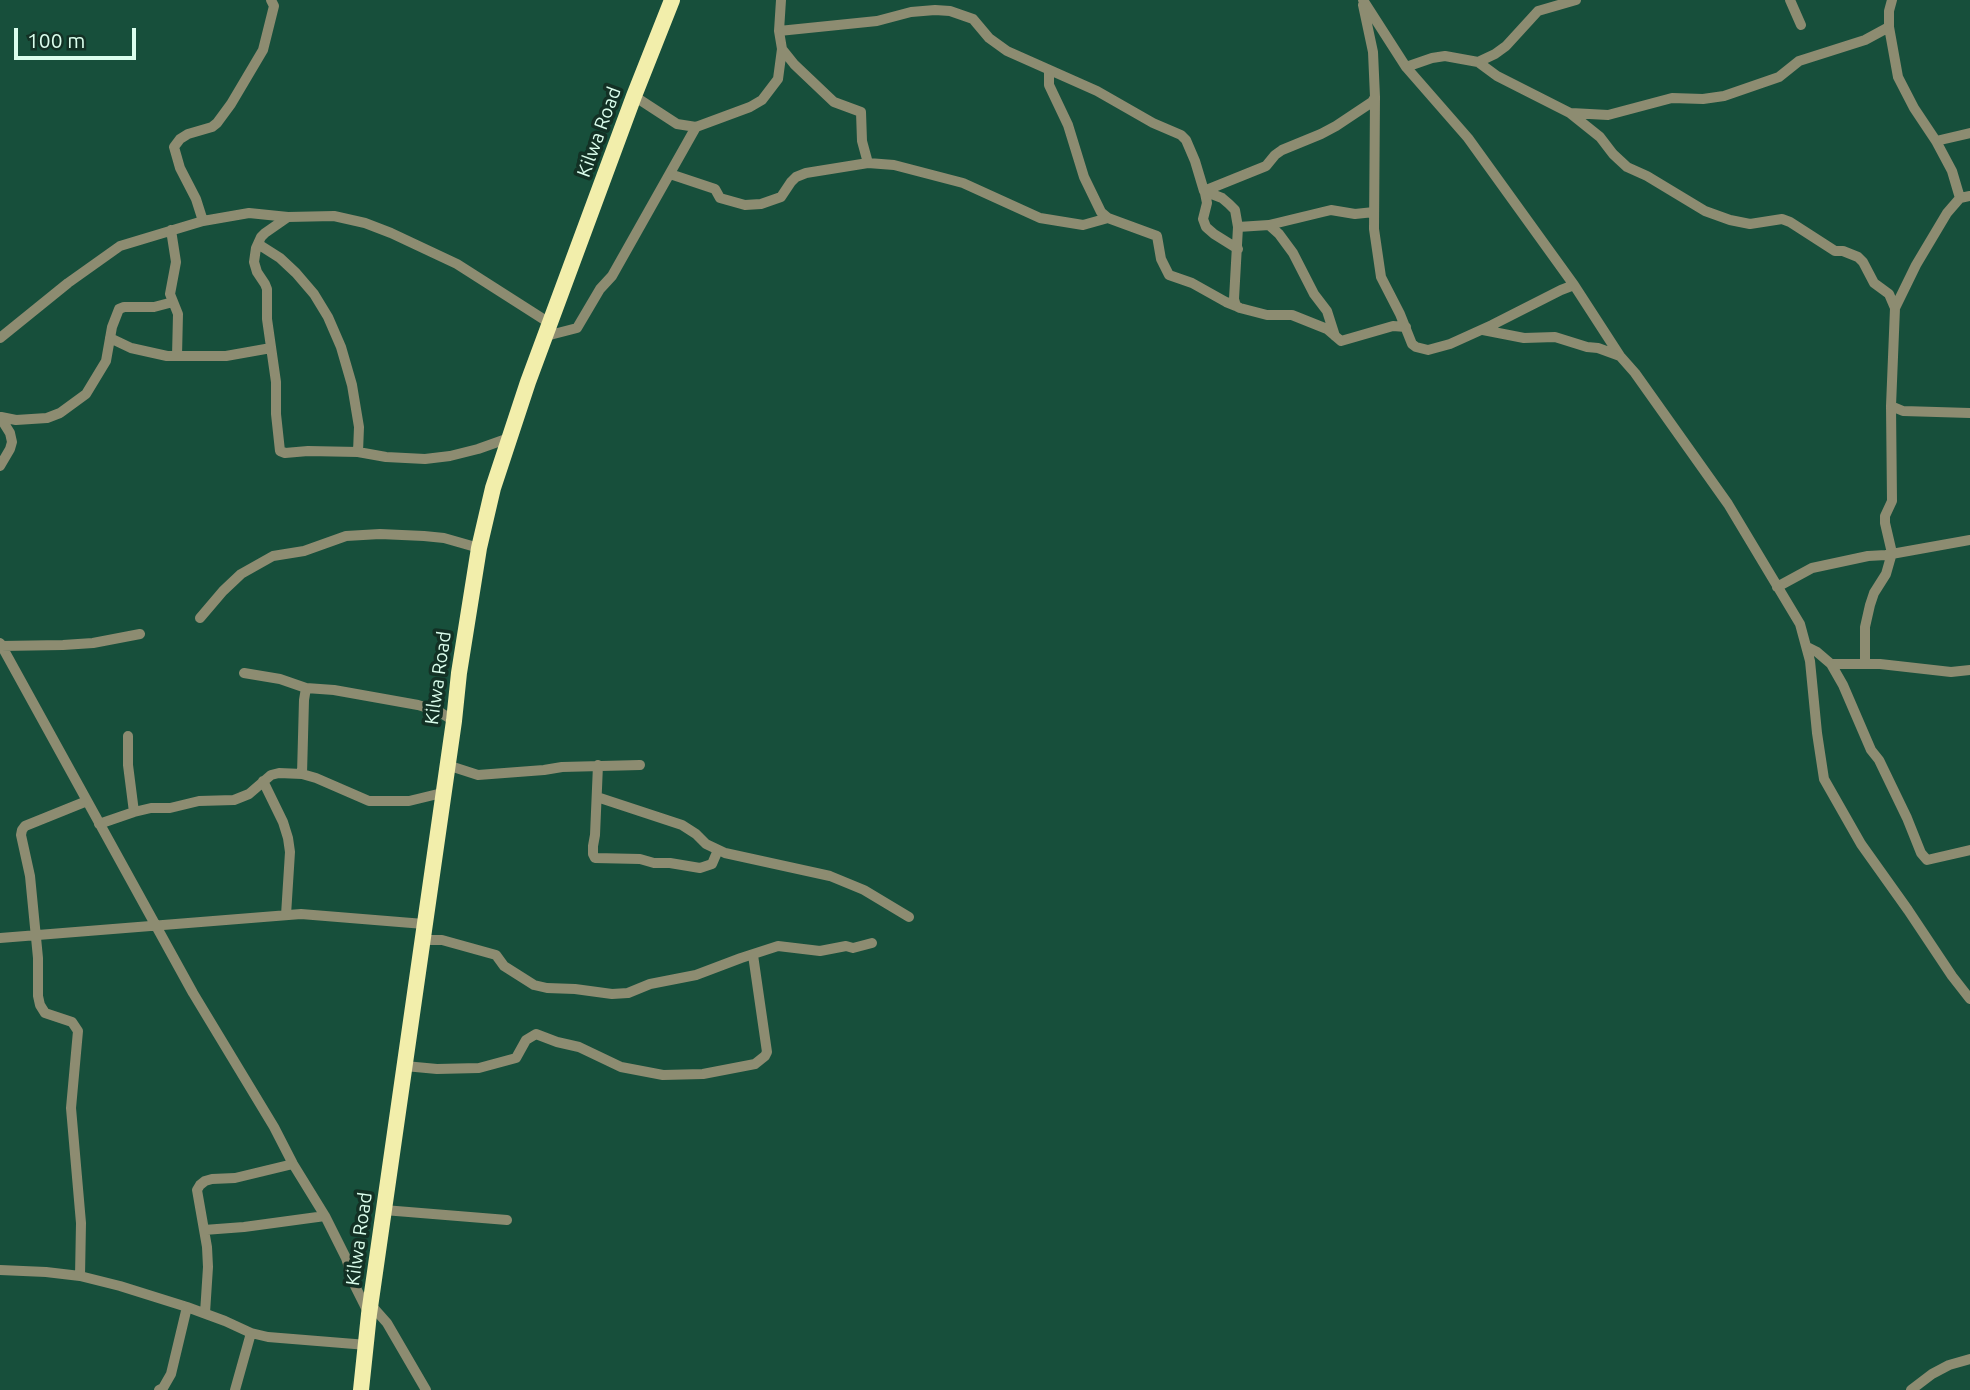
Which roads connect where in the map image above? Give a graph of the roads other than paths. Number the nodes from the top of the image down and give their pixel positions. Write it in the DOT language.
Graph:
graph roads {
  1 [pos="271,0"];
  2 [pos="672,0"];
  3 [pos="781,0"];
  4 [pos="942,0"];
  5 [pos="1362,0"];
  6 [pos="1576,0"];
  7 [pos="1790,0"];
  8 [pos="1892,0"];
  9 [pos="950,11"];
  10 [pos="1801,26"];
  11 [pos="1889,27"];
  12 [pos="779,32"];
  13 [pos="782,49"];
  14 [pos="1478,62"];
  15 [pos="1406,67"];
  16 [pos="1049,70"];
  17 [pos="634,96"];
  18 [pos="1375,97"];
  19 [pos="1570,113"];
  20 [pos="696,127"];
  21 [pos="1970,133"];
  22 [pos="1936,141"];
  23 [pos="868,163"];
  24 [pos="670,174"];
  25 [pos="1205,192"];
  26 [pos="1965,197"];
  27 [pos="1374,212"];
  28 [pos="288,217"];
  29 [pos="1108,218"];
  30 [pos="203,220"];
  31 [pos="1269,225"];
  32 [pos="1238,227"];
  33 [pos="171,230"];
  34 [pos="258,244"];
  35 [pos="1238,248"];
  36 [pos="1574,285"];
  37 [pos="173,302"];
  38 [pos="1236,306"];
  39 [pos="1895,308"];
  40 [pos="1406,327"];
  41 [pos="548,330"];
  42 [pos="1482,330"];
  43 [pos="1335,336"];
  44 [pos="0,338"];
  45 [pos="110,338"];
  46 [pos="271,348"];
  47 [pos="177,356"];
  48 [pos="1619,356"];
  49 [pos="1891,406"];
  50 [pos="1970,413"];
  51 [pos="0,417"];
  52 [pos="509,438"];
  53 [pos="358,452"];
  54 [pos="0,466"];
  55 [pos="1970,540"];
  56 [pos="480,548"];
  57 [pos="1892,554"];
  58 [pos="1777,587"];
  59 [pos="200,618"];
  60 [pos="140,634"];
  61 [pos="1,644"];
  62 [pos="1807,647"];
  63 [pos="5,663"];
  64 [pos="1865,663"];
  65 [pos="1831,664"];
  66 [pos="1970,670"];
  67 [pos="244,673"];
  68 [pos="306,688"];
  69 [pos="454,721"];
  70 [pos="128,736"];
  71 [pos="447,765"];
  72 [pos="598,765"];
  73 [pos="640,765"];
  74 [pos="302,774"];
  75 [pos="263,781"];
  76 [pos="442,793"];
  77 [pos="597,797"];
  78 [pos="87,801"];
  79 [pos="134,812"];
  80 [pos="99,824"];
  81 [pos="718,850"];
  82 [pos="1970,850"];
  83 [pos="286,915"];
  84 [pos="909,917"];
  85 [pos="156,926"];
  86 [pos="423,932"];
  87 [pos="35,936"];
  88 [pos="0,938"];
  89 [pos="872,943"];
  90 [pos="753,955"];
  91 [pos="1968,992"];
  92 [pos="405,1066"];
  93 [pos="293,1164"];
  94 [pos="384,1210"];
  95 [pos="325,1216"];
  96 [pos="507,1220"];
  97 [pos="204,1230"];
  98 [pos="0,1270"];
  99 [pos="80,1276"];
  100 [pos="187,1307"];
  101 [pos="370,1310"];
  102 [pos="205,1313"];
  103 [pos="251,1334"];
  104 [pos="367,1345"];
  105 [pos="1970,1359"];
  106 [pos="161,1389"];
  107 [pos="235,1390"];
  108 [pos="361,1390"];
  109 [pos="426,1390"];
  110 [pos="1911,1390"];
  1 -- 30 [label="street"];
  2 -- 17 [label="highway, Kilwa Road"];
  3 -- 12 [label="street"];
  4 -- 9 [label="street"];
  5 -- 15 [label="street"];
  5 -- 18 [label="street"];
  6 -- 14 [label="street"];
  7 -- 10 [label="street"];
  8 -- 11 [label="street"];
  9 -- 12 [label="street"];
  9 -- 16 [label="street"];
  11 -- 19 [label="street"];
  11 -- 22 [label="street"];
  12 -- 13 [label="street"];
  13 -- 20 [label="street"];
  13 -- 23 [label="street"];
  14 -- 15 [label="street"];
  14 -- 19 [label="street"];
  15 -- 36 [label="street"];
  16 -- 25 [label="street"];
  16 -- 29 [label="street"];
  17 -- 20 [label="street"];
  17 -- 41 [label="highway, Kilwa Road"];
  18 -- 25 [label="street"];
  18 -- 27 [label="street"];
  19 -- 39 [label="street"];
  20 -- 24 [label="street"];
  21 -- 22 [label="street"];
  22 -- 26 [label="street"];
  23 -- 24 [label="street"];
  23 -- 29 [label="street"];
  24 -- 41 [label="street"];
  25 -- 32 [label="street"];
  25 -- 35 [label="street"];
  26 -- 39 [label="street"];
  27 -- 31 [label="street"];
  27 -- 40 [label="street"];
  28 -- 30 [label="street"];
  28 -- 34 [label="street"];
  28 -- 41 [label="street"];
  29 -- 38 [label="street"];
  30 -- 33 [label="street"];
  31 -- 32 [label="street"];
  31 -- 43 [label="street"];
  32 -- 35 [label="street"];
  33 -- 37 [label="street"];
  33 -- 44 [label="street"];
  34 -- 46 [label="street"];
  34 -- 53 [label="street"];
  35 -- 38 [label="street"];
  36 -- 42 [label="street"];
  36 -- 48 [label="street"];
  37 -- 45 [label="street"];
  37 -- 47 [label="street"];
  38 -- 43 [label="street"];
  39 -- 49 [label="street"];
  40 -- 42 [label="street"];
  40 -- 43 [label="street"];
  41 -- 52 [label="highway, Kilwa Road"];
  42 -- 48 [label="street"];
  45 -- 47 [label="street"];
  45 -- 51 [label="street"];
  46 -- 47 [label="street"];
  46 -- 53 [label="street"];
  48 -- 58 [label="street"];
  49 -- 50 [label="street"];
  49 -- 57 [label="street"];
  51 -- 54 [label="street"];
  52 -- 53 [label="street"];
  52 -- 56 [label="highway, Kilwa Road"];
  55 -- 57 [label="street"];
  56 -- 59 [label="street"];
  56 -- 69 [label="highway, Kilwa Road"];
  57 -- 58 [label="street"];
  57 -- 64 [label="street"];
  58 -- 62 [label="street"];
  60 -- 61 [label="street"];
  61 -- 63 [label="street"];
  62 -- 65 [label="street"];
  62 -- 91 [label="street"];
  63 -- 78 [label="street"];
  64 -- 65 [label="street"];
  64 -- 66 [label="street"];
  65 -- 82 [label="street"];
  67 -- 68 [label="street"];
  68 -- 69 [label="street"];
  68 -- 74 [label="street"];
  69 -- 71 [label="highway, Kilwa Road"];
  70 -- 79 [label="street"];
  71 -- 72 [label="street"];
  71 -- 76 [label="highway, Kilwa Road"];
  72 -- 73 [label="street"];
  72 -- 77 [label="street"];
  74 -- 75 [label="street"];
  74 -- 76 [label="street"];
  75 -- 79 [label="street"];
  75 -- 83 [label="street"];
  76 -- 86 [label="highway, Kilwa Road"];
  77 -- 81 [label="street"];
  77 -- 81 [label="street"];
  78 -- 80 [label="street"];
  78 -- 87 [label="street"];
  79 -- 80 [label="street"];
  80 -- 85 [label="street"];
  81 -- 84 [label="street"];
  83 -- 85 [label="street"];
  83 -- 86 [label="street"];
  85 -- 87 [label="street"];
  85 -- 93 [label="street"];
  86 -- 90 [label="street"];
  86 -- 92 [label="highway, Kilwa Road"];
  87 -- 88 [label="street"];
  87 -- 99 [label="street"];
  89 -- 90 [label="street"];
  90 -- 92 [label="street"];
  92 -- 94 [label="highway, Kilwa Road"];
  93 -- 95 [label="street"];
  93 -- 97 [label="street"];
  94 -- 96 [label="street"];
  94 -- 101 [label="highway, Kilwa Road"];
  95 -- 97 [label="street"];
  95 -- 101 [label="street"];
  97 -- 102 [label="street"];
  98 -- 99 [label="street"];
  99 -- 100 [label="street"];
  100 -- 102 [label="street"];
  100 -- 106 [label="street"];
  101 -- 104 [label="highway, Kilwa Road"];
  101 -- 109 [label="street"];
  102 -- 103 [label="street"];
  103 -- 104 [label="street"];
  103 -- 107 [label="street"];
  104 -- 108 [label="highway, Kilwa Road"];
  105 -- 110 [label="street"];
}
